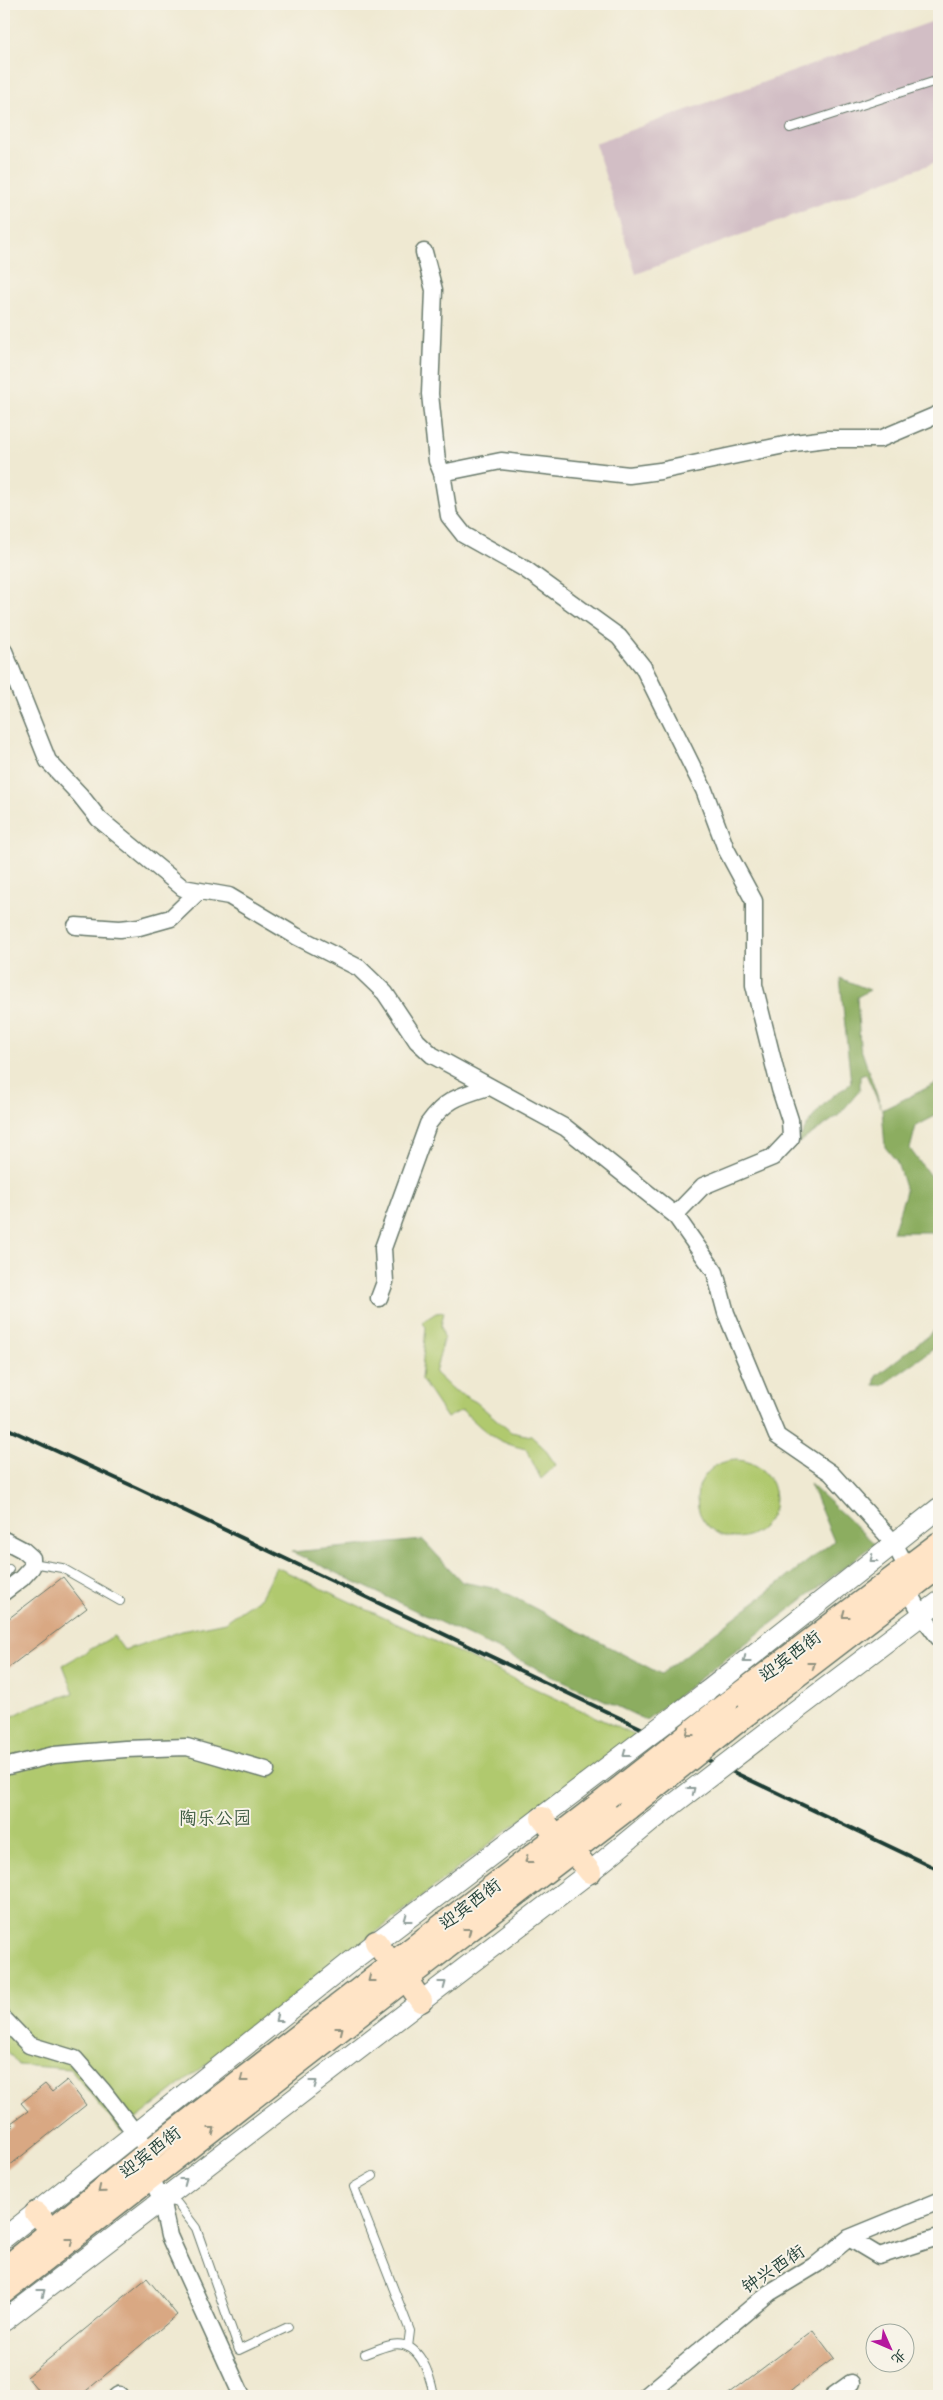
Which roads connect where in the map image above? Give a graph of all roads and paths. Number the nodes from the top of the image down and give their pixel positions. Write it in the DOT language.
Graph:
graph roads {
  1 [pos="939,80"];
  2 [pos="790,128"];
  3 [pos="424,252"];
  4 [pos="939,414"];
  5 [pos="442,473"];
  6 [pos="4,651"];
  7 [pos="199,892"];
  8 [pos="76,926"];
  9 [pos="488,1087"];
  10 [pos="676,1216"];
  11 [pos="379,1298"];
  12 [pos="939,1508"];
  13 [pos="4,1540"];
  14 [pos="894,1543"];
  15 [pos="939,1543"];
  16 [pos="32,1563"];
  17 [pos="939,1567"];
  18 [pos="907,1568"];
  19 [pos="9,1569"];
  20 [pos="4,1576"];
  21 [pos="909,1591"];
  22 [pos="4,1592"];
  23 [pos="120,1601"];
  24 [pos="939,1602"];
  25 [pos="922,1615"];
  26 [pos="939,1638"];
  27 [pos="737,1709"];
  28 [pos="4,1767"];
  29 [pos="266,1770"];
  30 [pos="542,1818"];
  31 [pos="565,1844"];
  32 [pos="590,1872"];
  33 [pos="376,1942"];
  34 [pos="398,1971"];
  35 [pos="421,2001"];
  36 [pos="4,2020"];
  37 [pos="134,2133"];
  38 [pos="150,2151"];
  39 [pos="373,2176"];
  40 [pos="151,2177"];
  41 [pos="161,2199"];
  42 [pos="939,2202"];
  43 [pos="36,2213"];
  44 [pos="52,2230"];
  45 [pos="4,2238"];
  46 [pos="849,2238"];
  47 [pos="939,2240"];
  48 [pos="4,2269"];
  49 [pos="4,2292"];
  50 [pos="4,2322"];
  51 [pos="288,2327"];
  52 [pos="408,2347"];
  53 [pos="365,2354"];
  54 [pos="851,2383"];
  55 [pos="242,2396"];
  56 [pos="434,2396"];
  57 [pos="646,2396"];
  58 [pos="834,2396"];
  1 -- 2 [label="lane"];
  3 -- 5 [label="street"];
  4 -- 5 [label="street"];
  5 -- 10 [label="street"];
  6 -- 7 [label="street"];
  7 -- 8 [label="street"];
  7 -- 9 [label="street"];
  9 -- 10 [label="street"];
  9 -- 11 [label="street"];
  10 -- 14 [label="street"];
  12 -- 14 [label="street"];
  13 -- 16 [label="street"];
  14 -- 18 [label="street"];
  14 -- 30 [label="street, one-way, bridge"];
  15 -- 18 [label="main road, 迎宾西街"];
  16 -- 22 [label="street"];
  16 -- 23 [label="lane"];
  17 -- 21 [label="main road, 迎宾西街"];
  18 -- 21 [label="main road"];
  18 -- 27 [label="main road, 迎宾西街, one-way"];
  19 -- 20 [label="lane"];
  21 -- 25 [label="street"];
  27 -- 21 [label="main road, 迎宾西街, one-way"];
  24 -- 25 [label="street"];
  25 -- 26 [label="street"];
  32 -- 25 [label="street, one-way, bridge"];
  27 -- 31 [label="main road, 迎宾西街, one-way, bridge"];
  27 -- 31 [label="main road, 迎宾西街, bridge"];
  28 -- 29 [label="street"];
  30 -- 31 [label="main road"];
  30 -- 33 [label="street, one-way"];
  31 -- 32 [label="main road"];
  31 -- 34 [label="main road, 迎宾西街"];
  35 -- 32 [label="street, one-way"];
  33 -- 34 [label="main road"];
  33 -- 37 [label="street, one-way"];
  34 -- 35 [label="main road"];
  34 -- 38 [label="main road, 迎宾西街, one-way"];
  40 -- 34 [label="main road, 迎宾西街, one-way"];
  41 -- 35 [label="street, one-way"];
  36 -- 37 [label="street"];
  37 -- 38 [label="street"];
  37 -- 43 [label="street"];
  38 -- 40 [label="street"];
  38 -- 44 [label="main road, 迎宾西街, one-way"];
  39 -- 52 [label="lane"];
  40 -- 41 [label="street"];
  49 -- 40 [label="main road, 迎宾西街, one-way"];
  50 -- 41 [label="street, one-way"];
  41 -- 51 [label="lane"];
  41 -- 55 [label="street"];
  42 -- 46 [label="street, 钟兴西街"];
  43 -- 44 [label="main road"];
  43 -- 45 [label="street"];
  44 -- 48 [label="main road, 迎宾西街"];
  46 -- 47 [label="street"];
  46 -- 57 [label="street, 钟兴西街"];
  52 -- 53 [label="lane"];
  52 -- 56 [label="lane"];
  54 -- 58 [label="street"];
}
